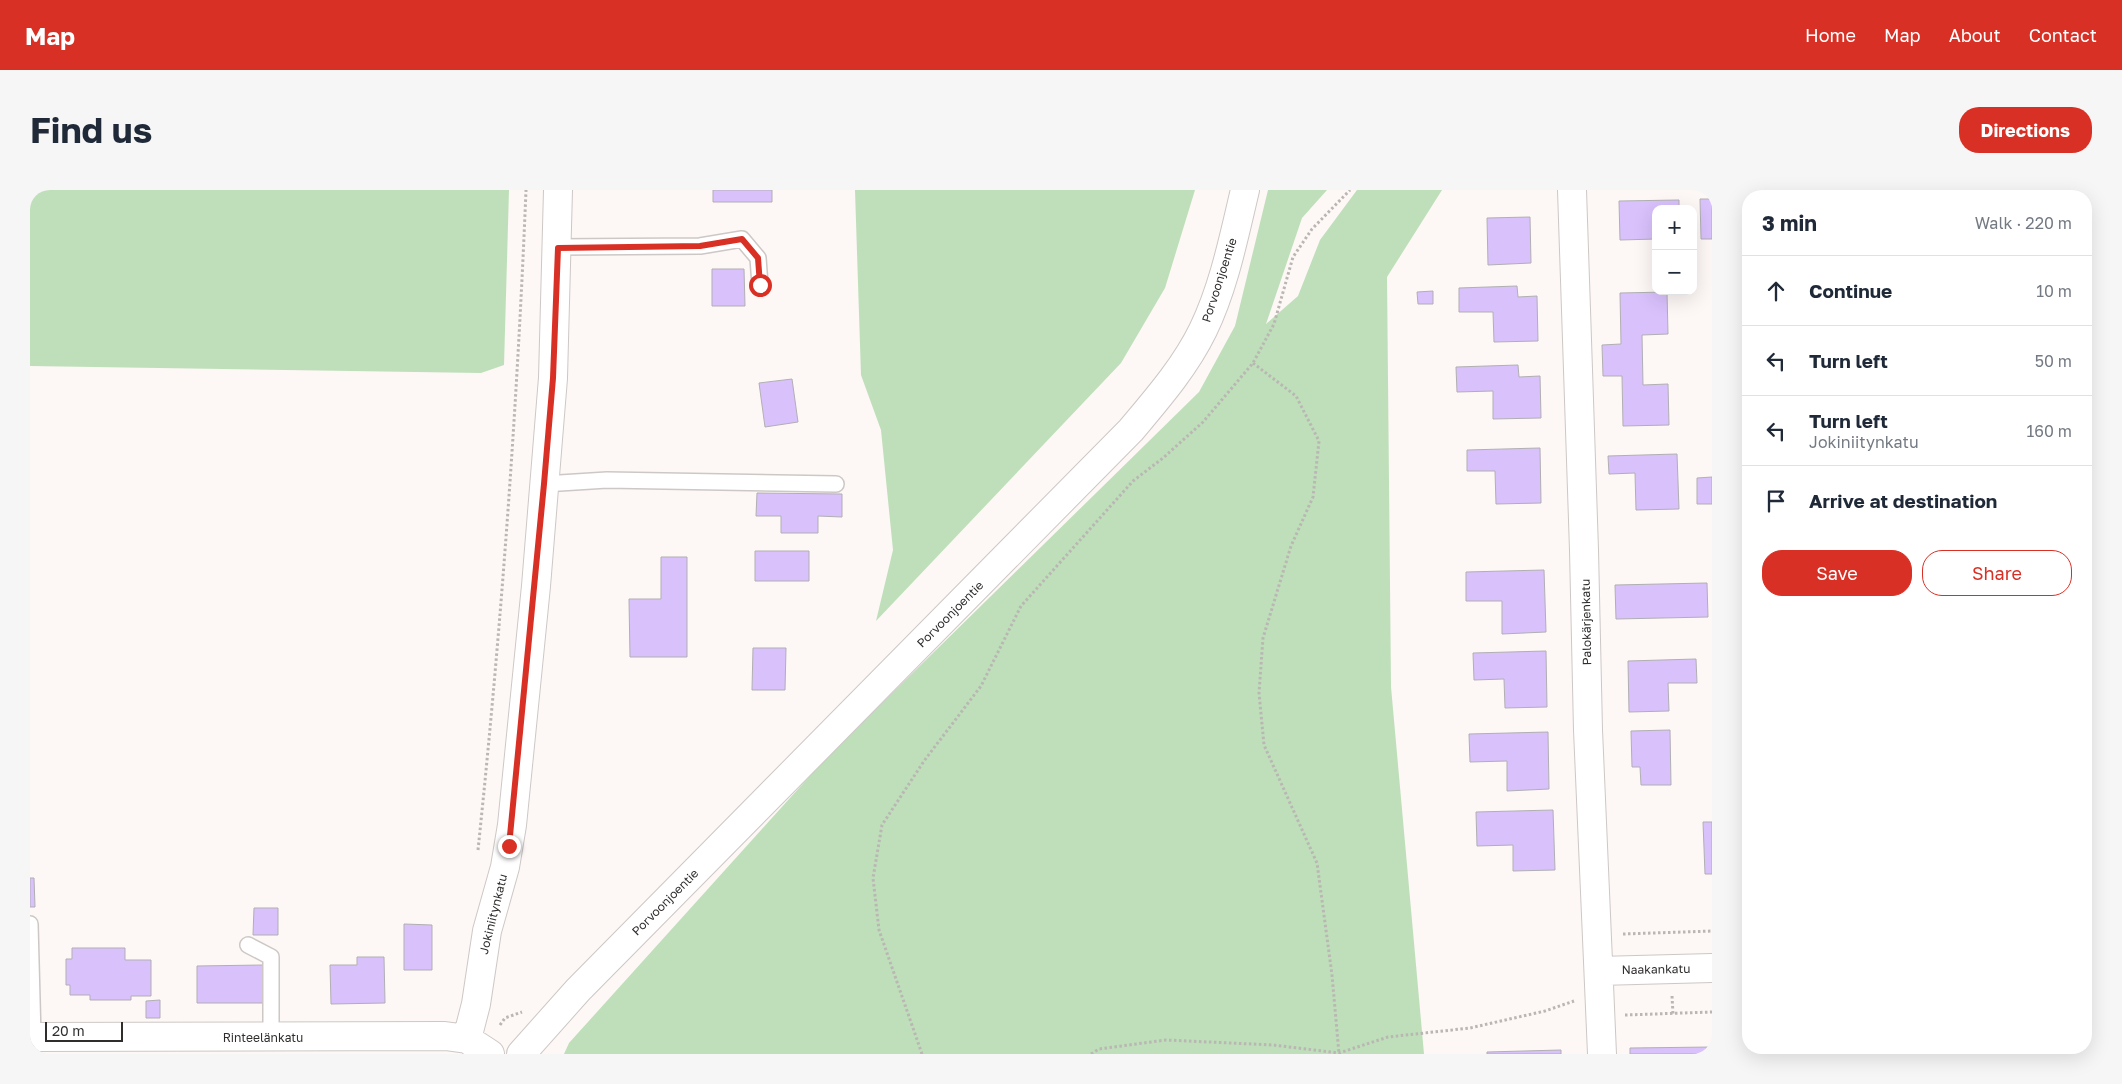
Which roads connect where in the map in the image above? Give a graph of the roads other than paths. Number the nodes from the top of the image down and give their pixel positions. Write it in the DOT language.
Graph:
graph roads {
  1 [pos="558,190"];
  2 [pos="1245,190"];
  3 [pos="1572,190"];
  4 [pos="558,248"];
  5 [pos="760,285"];
  6 [pos="544,484"];
  7 [pos="836,484"];
  8 [pos="30,924"];
  9 [pos="248,945"];
  10 [pos="1712,968"];
  11 [pos="578,990"];
  12 [pos="1600,993"];
  13 [pos="31,1037"];
  14 [pos="271,1037"];
  15 [pos="467,1039"];
  16 [pos="225,1046"];
  17 [pos="490,1054"];
  18 [pos="521,1054"];
  19 [pos="537,1054"];
  20 [pos="1602,1054"];
  1 -- 4 [label="street, Jokiniitynkatu"];
  2 -- 11 [label="street, Porvoonjoentie"];
  3 -- 12 [label="street, Palokärjenkatu"];
  4 -- 5 [label="lane"];
  4 -- 6 [label="street, Jokiniitynkatu"];
  6 -- 7 [label="lane"];
  6 -- 15 [label="street, Jokiniitynkatu"];
  8 -- 13 [label="lane"];
  9 -- 14 [label="lane"];
  10 -- 12 [label="street, Naakankatu"];
  11 -- 18 [label="street, Porvoonjoentie"];
  11 -- 19 [label="street, Porvoonjoentie"];
  12 -- 20 [label="street, Palokärjenkatu"];
  13 -- 16 [label="street, Rinteelänkatu"];
  14 -- 15 [label="street, Rinteelänkatu"];
  14 -- 16 [label="street, Rinteelänkatu"];
  15 -- 17 [label="street, Rinteelänkatu"];
}
